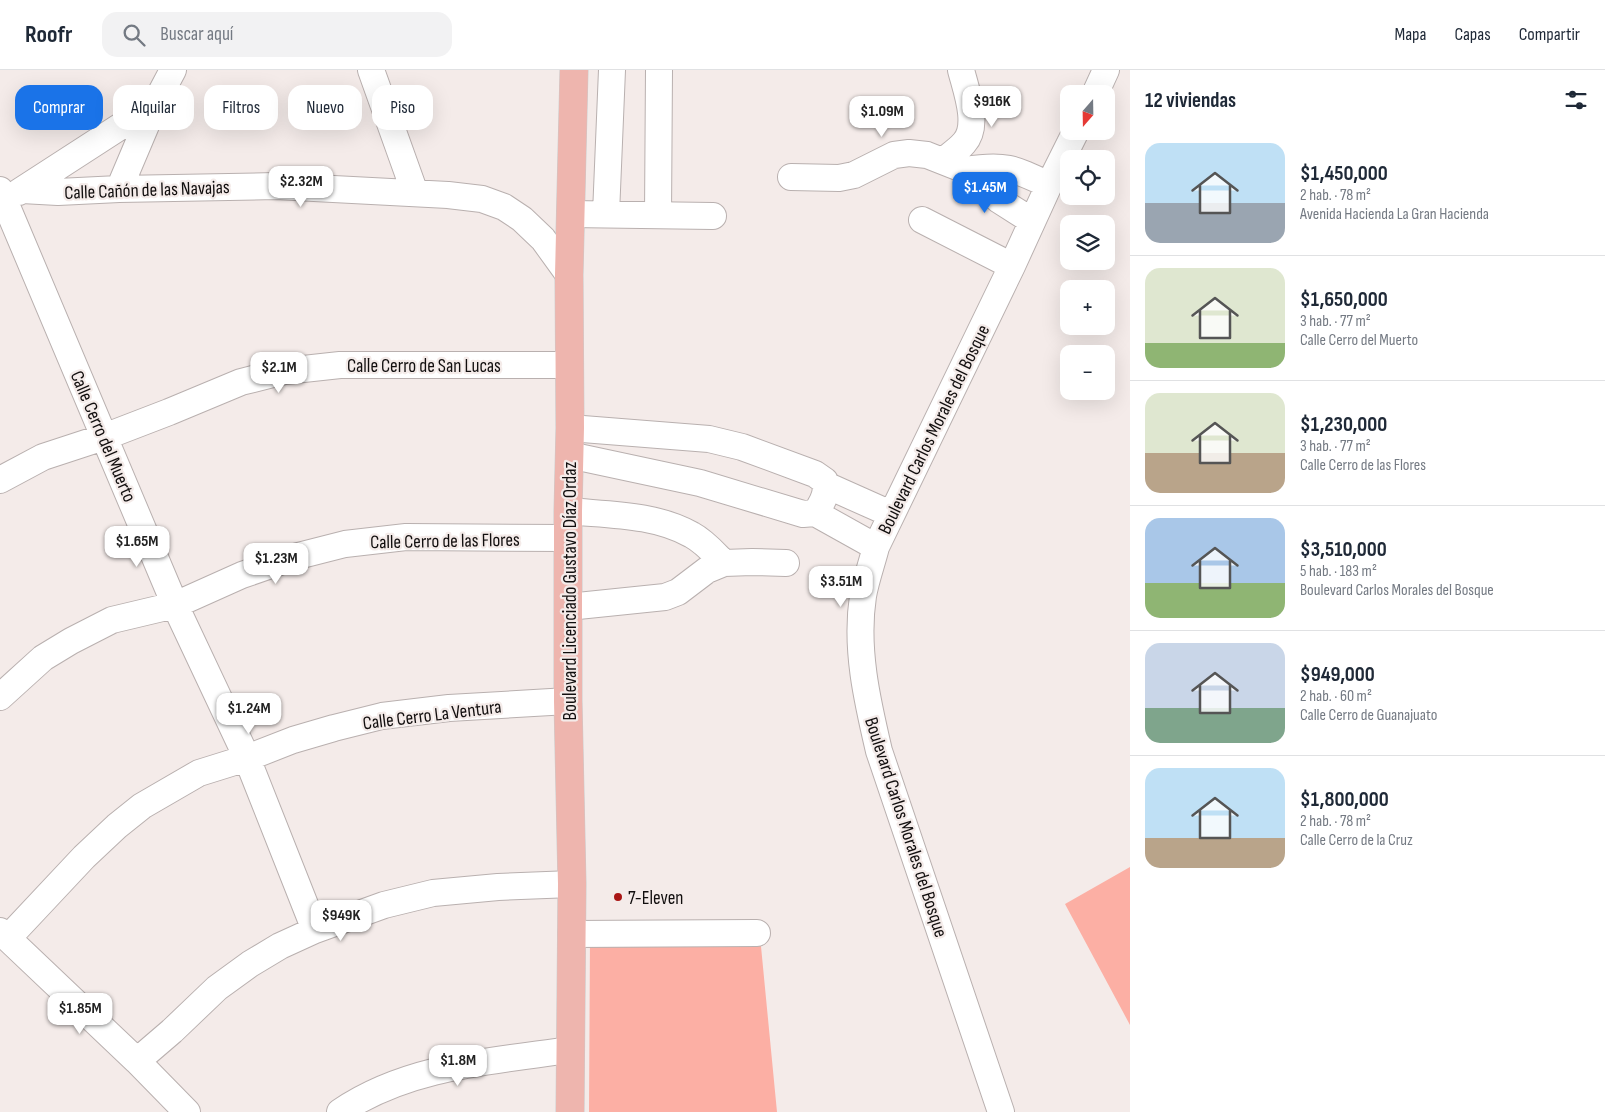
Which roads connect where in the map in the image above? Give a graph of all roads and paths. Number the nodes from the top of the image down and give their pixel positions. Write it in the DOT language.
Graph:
graph roads {
  1 [pos="173,70"];
  2 [pos="371,70"];
  3 [pos="574,70"];
  4 [pos="612,70"];
  5 [pos="659,70"];
  6 [pos="961,70"];
  7 [pos="1106,70"];
  8 [pos="165,85"];
  9 [pos="1099,85"];
  10 [pos="113,129"];
  11 [pos="143,130"];
  12 [pos="1072,140"];
  13 [pos="954,165"];
  14 [pos="791,177"];
  15 [pos="1049,185"];
  16 [pos="119,189"];
  17 [pos="415,193"];
  18 [pos="6,195"];
  19 [pos="570,214"];
  20 [pos="606,214"];
  21 [pos="658,215"];
  22 [pos="713,216"];
  23 [pos="922,220"];
  24 [pos="1032,221"];
  25 [pos="1012,266"];
  26 [pos="569,274"];
  27 [pos="569,365"];
  28 [pos="570,428"];
  29 [pos="104,437"];
  30 [pos="569,455"];
  31 [pos="0,480"];
  32 [pos="826,485"];
  33 [pos="568,511"];
  34 [pos="815,512"];
  35 [pos="891,514"];
  36 [pos="568,538"];
  37 [pos="876,548"];
  38 [pos="724,563"];
  39 [pos="786,564"];
  40 [pos="175,606"];
  41 [pos="568,607"];
  42 [pos="0,697"];
  43 [pos="568,701"];
  44 [pos="247,758"];
  45 [pos="572,884"];
  46 [pos="315,930"];
  47 [pos="757,933"];
  48 [pos="4,934"];
  49 [pos="571,934"];
  50 [pos="570,1050"];
  51 [pos="137,1061"];
  52 [pos="187,1112"];
  53 [pos="340,1112"];
  54 [pos="570,1112"];
  55 [pos="1001,1112"];
  1 -- 8 [label="street"];
  2 -- 17 [label="street"];
  3 -- 19 [label="main road, Boulevard Licenciado Gustavo Díaz Ordaz"];
  4 -- 20 [label="street"];
  5 -- 21 [label="street"];
  6 -- 13 [label="street"];
  7 -- 9 [label="street"];
  10 -- 18 [label="street"];
  11 -- 16 [label="street"];
  12 -- 15 [label="street, Boulevard Carlos Morales del Bosque"];
  13 -- 14 [label="street"];
  13 -- 15 [label="street"];
  13 -- 24 [label="street"];
  15 -- 24 [label="street, Boulevard Carlos Morales del Bosque"];
  16 -- 17 [label="street, Calle Cañón de las Navajas"];
  16 -- 18 [label="street, Calle Cañón de las Navajas"];
  17 -- 26 [label="street, Calle Cañón de las Navajas"];
  18 -- 29 [label="street, Calle Cerro del Muerto"];
  19 -- 20 [label="street"];
  19 -- 26 [label="main road, Boulevard Licenciado Gustavo Díaz Ordaz"];
  20 -- 21 [label="street"];
  21 -- 22 [label="street"];
  23 -- 25 [label="street"];
  24 -- 25 [label="street, Boulevard Carlos Morales del Bosque"];
  25 -- 35 [label="street, Boulevard Carlos Morales del Bosque"];
  26 -- 27 [label="main road, Boulevard Licenciado Gustavo Díaz Ordaz"];
  27 -- 28 [label="main road, Boulevard Licenciado Gustavo Díaz Ordaz"];
  27 -- 29 [label="street, Calle Cerro de San Lucas"];
  28 -- 30 [label="main road, Boulevard Licenciado Gustavo Díaz Ordaz"];
  28 -- 32 [label="street"];
  29 -- 31 [label="street, Calle Cerro de San Lucas"];
  29 -- 40 [label="street, Calle Cerro del Muerto"];
  30 -- 33 [label="main road, Boulevard Licenciado Gustavo Díaz Ordaz"];
  30 -- 34 [label="street"];
  32 -- 34 [label="street"];
  32 -- 35 [label="street"];
  33 -- 36 [label="main road, Boulevard Licenciado Gustavo Díaz Ordaz"];
  33 -- 38 [label="street"];
  34 -- 37 [label="street"];
  35 -- 37 [label="street, Boulevard Carlos Morales del Bosque"];
  36 -- 40 [label="street, Calle Cerro de las Flores"];
  36 -- 41 [label="main road, Boulevard Licenciado Gustavo Díaz Ordaz"];
  37 -- 55 [label="street, Boulevard Carlos Morales del Bosque"];
  38 -- 39 [label="street"];
  38 -- 41 [label="street"];
  40 -- 42 [label="street, Calle Cerro de las Flores"];
  40 -- 44 [label="street, Calle Cerro del Muerto"];
  41 -- 43 [label="main road, Boulevard Licenciado Gustavo Díaz Ordaz"];
  43 -- 44 [label="street, Calle Cerro La Ventura"];
  43 -- 45 [label="main road, Boulevard Licenciado Gustavo Díaz Ordaz"];
  44 -- 46 [label="street, Calle Cerro del Muerto"];
  44 -- 48 [label="street, Calle Cerro La Ventura"];
  45 -- 46 [label="street"];
  45 -- 49 [label="main road, Boulevard Licenciado Gustavo Díaz Ordaz"];
  46 -- 51 [label="street"];
  47 -- 49 [label="street"];
  48 -- 51 [label="street"];
  49 -- 50 [label="main road, Boulevard Licenciado Gustavo Díaz Ordaz"];
  50 -- 53 [label="street"];
  50 -- 54 [label="main road, Boulevard Licenciado Gustavo Díaz Ordaz"];
  51 -- 52 [label="street"];
}
